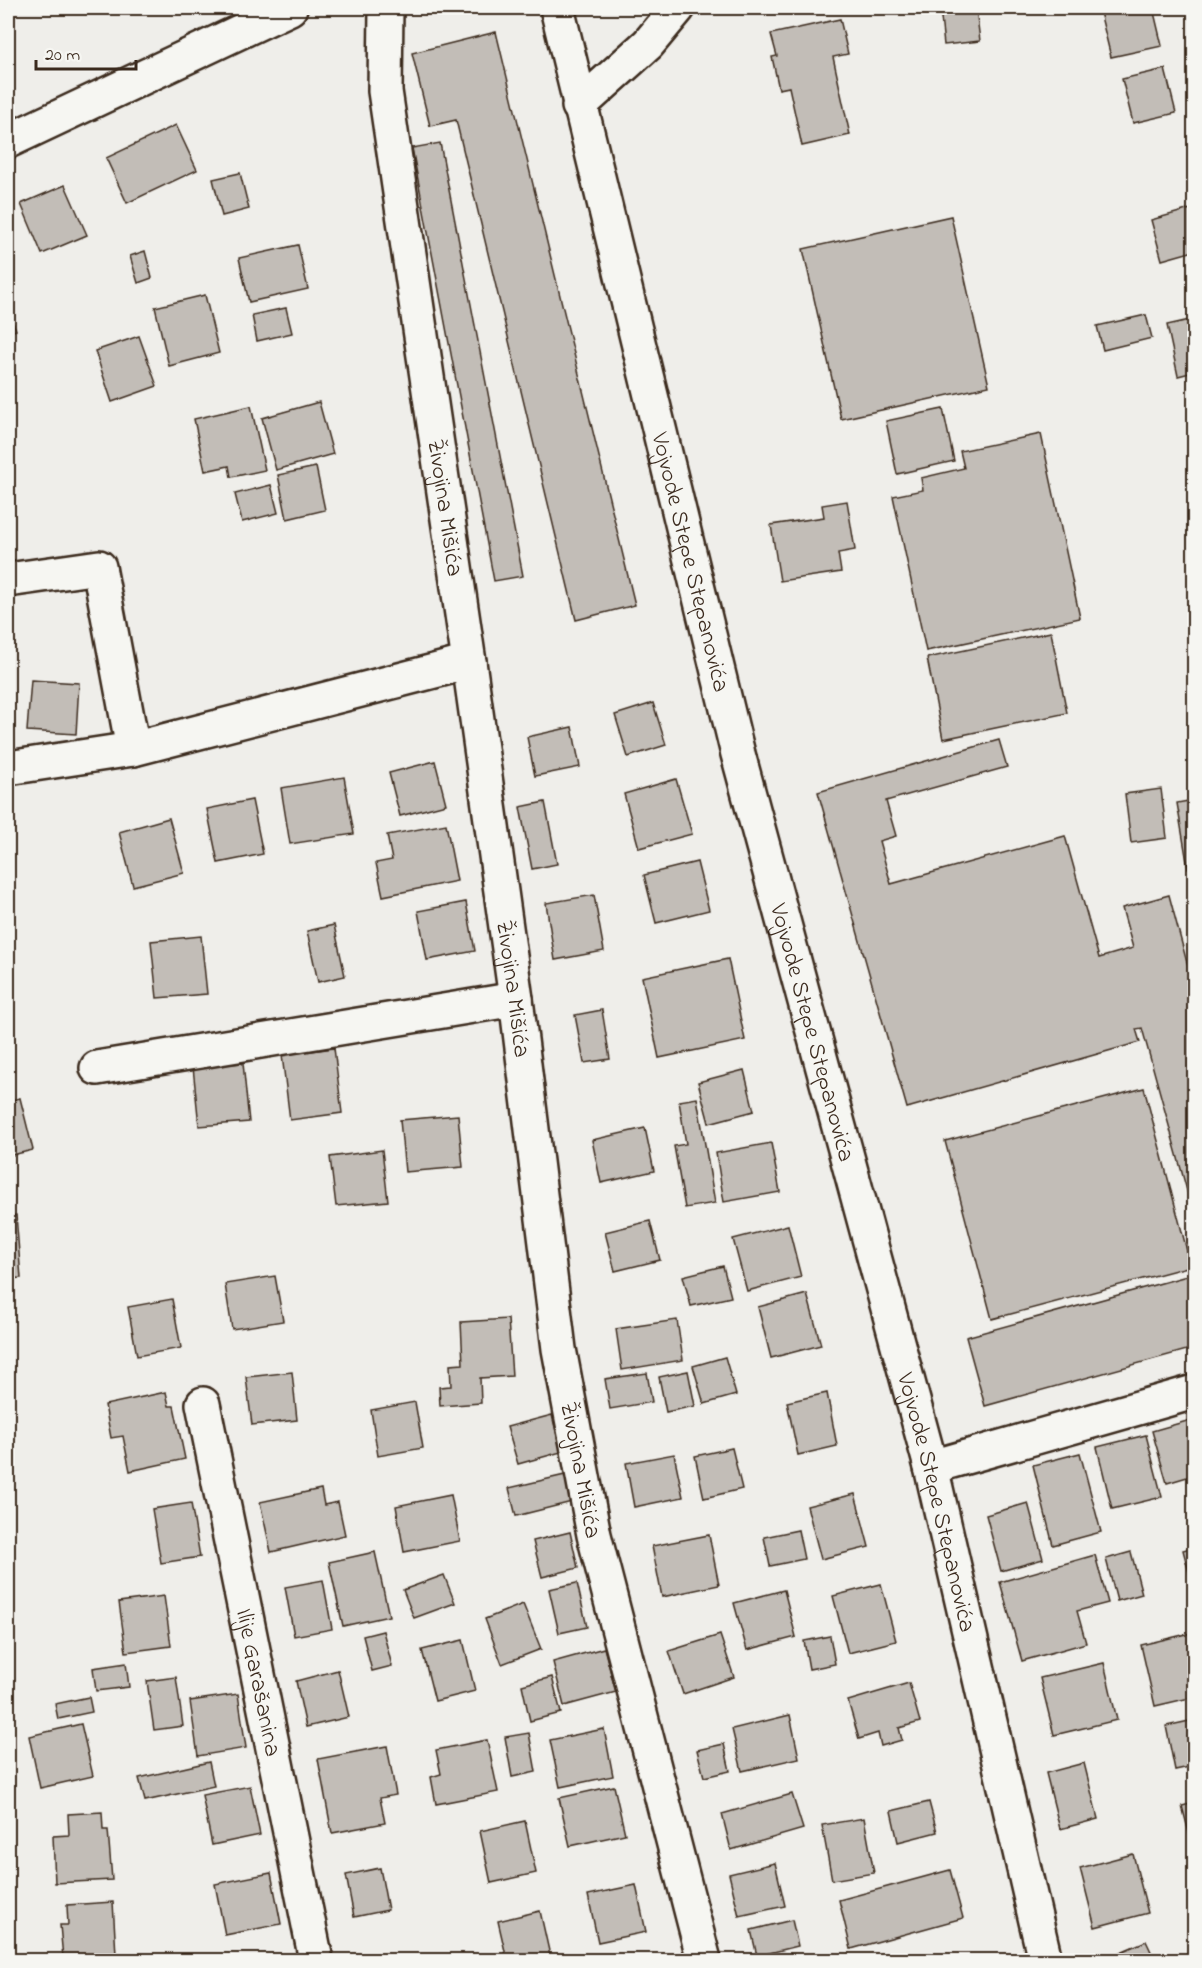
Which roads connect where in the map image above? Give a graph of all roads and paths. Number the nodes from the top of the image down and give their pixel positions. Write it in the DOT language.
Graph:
graph roads {
  1 [pos="290,8"];
  2 [pos="386,8"];
  3 [pos="557,8"];
  4 [pos="678,8"];
  5 [pos="579,106"];
  6 [pos="8,141"];
  7 [pos="8,580"];
  8 [pos="470,662"];
  9 [pos="133,749"];
  10 [pos="8,768"];
  11 [pos="516,999"];
  12 [pos="98,1068"];
  13 [pos="1194,1392"];
  14 [pos="203,1404"];
  15 [pos="931,1467"];
  16 [pos="316,1960"];
  17 [pos="704,1960"];
  18 [pos="1045,1960"];
  1 -- 6 [label="street"];
  2 -- 8 [label="street, Živojina Mišića"];
  3 -- 5 [label="street, Vojvode Stepe Stepanovića"];
  4 -- 5 [label="street"];
  5 -- 15 [label="street, Vojvode Stepe Stepanovića"];
  7 -- 9 [label="street"];
  8 -- 9 [label="street"];
  8 -- 11 [label="street, Živojina Mišića"];
  9 -- 10 [label="street"];
  11 -- 12 [label="street"];
  11 -- 17 [label="street, Živojina Mišića"];
  13 -- 15 [label="street"];
  14 -- 16 [label="street, Ilije Garašanina"];
  15 -- 18 [label="street, Vojvode Stepe Stepanovića"];
}
